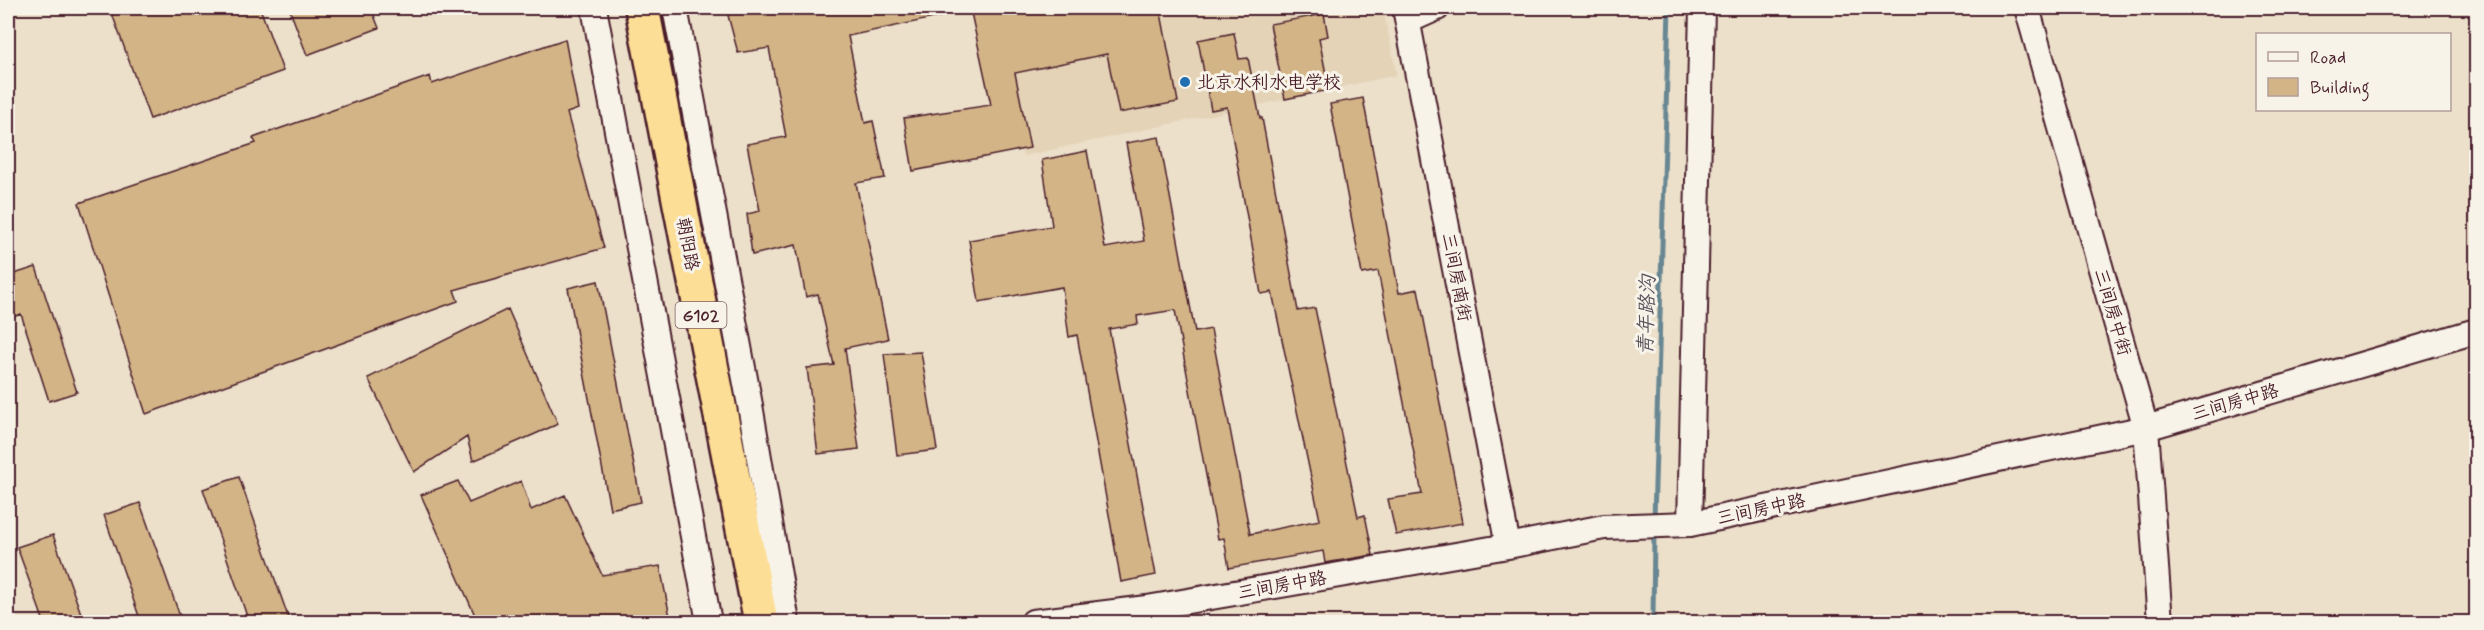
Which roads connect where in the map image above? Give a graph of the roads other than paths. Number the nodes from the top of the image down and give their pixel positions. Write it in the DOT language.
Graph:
graph roads {
  1 [pos="594,8"];
  2 [pos="623,8"];
  3 [pos="642,8"];
  4 [pos="675,8"];
  5 [pos="1437,8"];
  6 [pos="1702,8"];
  7 [pos="2027,8"];
  8 [pos="1407,14"];
  9 [pos="2476,331"];
  10 [pos="2146,428"];
  11 [pos="1684,524"];
  12 [pos="1508,546"];
  13 [pos="709,622"];
  14 [pos="738,622"];
  15 [pos="760,622"];
  16 [pos="787,622"];
  17 [pos="1034,622"];
  18 [pos="2160,622"];
  1 -- 13 [label="street"];
  2 -- 14 [label="highway, 朝阳路 / G102"];
  3 -- 15 [label="highway, 朝阳路 / G102"];
  4 -- 16 [label="street, 朝阳路"];
  5 -- 8 [label="street"];
  6 -- 11 [label="street"];
  7 -- 10 [label="street, 三间房中街"];
  8 -- 12 [label="street, 三间房南街"];
  9 -- 10 [label="street, 三间房中路"];
  10 -- 11 [label="street, 三间房中路"];
  10 -- 18 [label="street, 三间房中街"];
  11 -- 12 [label="street, 三间房中路"];
  12 -- 17 [label="street, 三间房中路"];
}
